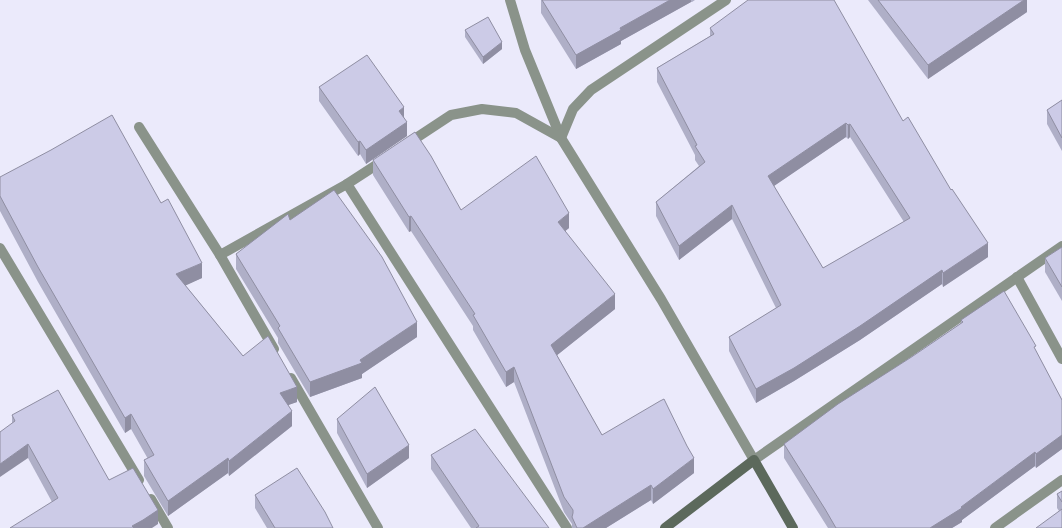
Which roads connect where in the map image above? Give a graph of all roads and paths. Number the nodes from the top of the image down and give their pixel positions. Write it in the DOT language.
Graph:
graph roads {
  1 [pos="510,0"];
  2 [pos="726,0"];
  3 [pos="139,127"];
  4 [pos="562,138"];
  5 [pos="347,184"];
  6 [pos="1062,246"];
  7 [pos="0,248"];
  8 [pos="220,255"];
  9 [pos="1017,277"];
  10 [pos="279,357"];
  11 [pos="1062,359"];
  12 [pos="287,371"];
  13 [pos="754,460"];
  14 [pos="1062,480"];
  15 [pos="168,528"];
  16 [pos="378,528"];
  17 [pos="567,528"];
  18 [pos="665,528"];
  19 [pos="793,528"];
  20 [pos="995,528"];
  1 -- 4 [label="street"];
  2 -- 4 [label="street"];
  3 -- 8 [label="street"];
  4 -- 5 [label="street"];
  4 -- 13 [label="street"];
  5 -- 8 [label="street"];
  5 -- 17 [label="street"];
  6 -- 9 [label="street"];
  7 -- 15 [label="street"];
  8 -- 10 [label="street"];
  9 -- 11 [label="street"];
  9 -- 13 [label="street"];
  12 -- 16 [label="street"];
  13 -- 18 [label="street"];
  13 -- 19 [label="street"];
  14 -- 20 [label="street"];
}
